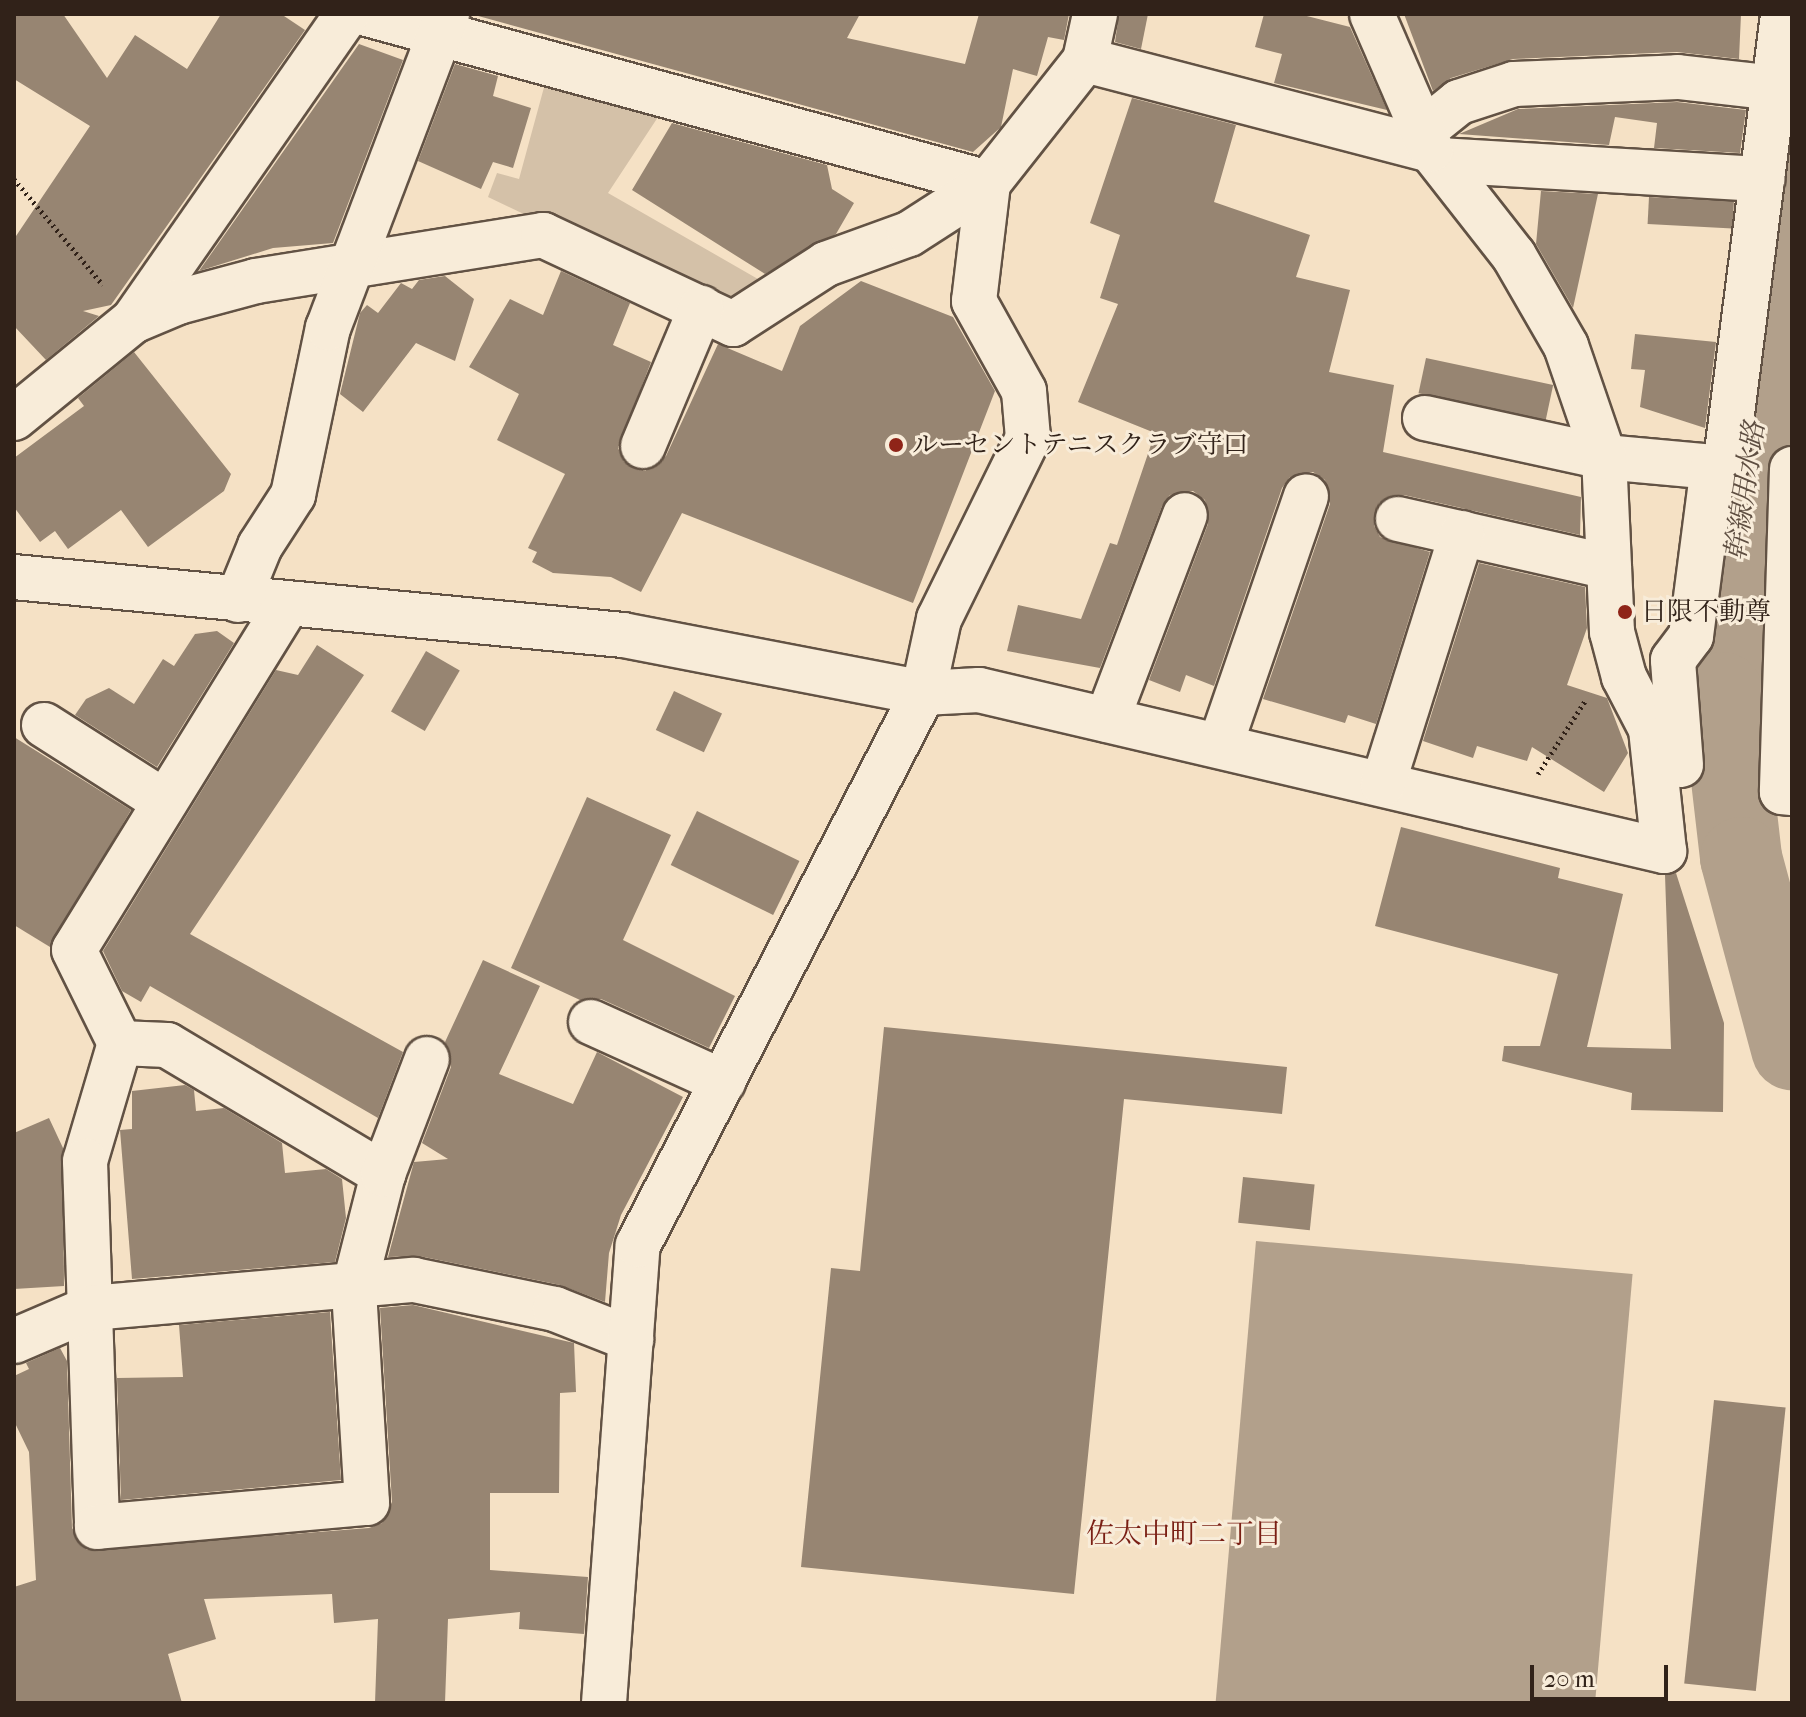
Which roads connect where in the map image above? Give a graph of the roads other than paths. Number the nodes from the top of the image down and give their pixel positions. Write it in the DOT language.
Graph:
graph roads {
  1 [pos="347,14"];
  2 [pos="367,14"];
  3 [pos="1095,14"];
  4 [pos="1372,14"];
  5 [pos="1783,14"];
  6 [pos="443,22"];
  7 [pos="1085,60"];
  8 [pos="1774,88"];
  9 [pos="1431,147"];
  10 [pos="1772,174"];
  11 [pos="988,183"];
  12 [pos="348,269"];
  13 [pos="701,308"];
  14 [pos="133,321"];
  15 [pos="14,418"];
  16 [pos="1425,418"];
  17 [pos="643,446"];
  18 [pos="1604,457"];
  19 [pos="1724,468"];
  20 [pos="1789,474"];
  21 [pos="1306,496"];
  22 [pos="1185,515"];
  23 [pos="1398,519"];
  24 [pos="1462,533"];
  25 [pos="1790,534"];
  26 [pos="1609,567"];
  27 [pos="14,577"];
  28 [pos="238,600"];
  29 [pos="287,605"];
  30 [pos="923,693"];
  31 [pos="1107,720"];
  32 [pos="44,725"];
  33 [pos="1220,746"];
  34 [pos="1681,765"];
  35 [pos="1383,784"];
  36 [pos="1792,793"];
  37 [pos="165,802"];
  38 [pos="591,1022"];
  39 [pos="120,1043"];
  40 [pos="427,1059"];
  41 [pos="723,1082"];
  42 [pos="383,1174"];
  43 [pos="354,1288"];
  44 [pos="91,1308"];
  45 [pos="631,1339"];
  46 [pos="14,1341"];
  47 [pos="604,1703"];
  1 -- 14 [label="street"];
  2 -- 6 [label="street"];
  3 -- 7 [label="street"];
  4 -- 9 [label="street"];
  5 -- 8 [label="street"];
  6 -- 11 [label="street"];
  6 -- 12 [label="street"];
  7 -- 9 [label="street"];
  7 -- 11 [label="street"];
  8 -- 9 [label="street"];
  8 -- 10 [label="street"];
  9 -- 10 [label="street"];
  9 -- 18 [label="street"];
  10 -- 19 [label="street"];
  11 -- 13 [label="street"];
  11 -- 30 [label="street"];
  12 -- 13 [label="street"];
  12 -- 14 [label="street"];
  12 -- 28 [label="street"];
  13 -- 17 [label="street"];
  14 -- 15 [label="street"];
  16 -- 18 [label="street"];
  18 -- 19 [label="street"];
  18 -- 26 [label="street"];
  19 -- 20 [label="street"];
  19 -- 34 [label="street"];
  20 -- 25 [label="street"];
  21 -- 33 [label="street"];
  22 -- 31 [label="street"];
  23 -- 24 [label="street"];
  24 -- 26 [label="street"];
  24 -- 35 [label="street"];
  25 -- 36 [label="street"];
  26 -- 35 [label="street"];
  27 -- 28 [label="street"];
  28 -- 29 [label="street"];
  29 -- 30 [label="street"];
  29 -- 37 [label="street"];
  30 -- 31 [label="street"];
  30 -- 41 [label="street"];
  31 -- 33 [label="street"];
  32 -- 37 [label="street"];
  33 -- 35 [label="street"];
  37 -- 39 [label="street"];
  38 -- 41 [label="street"];
  39 -- 42 [label="street"];
  39 -- 44 [label="street"];
  40 -- 42 [label="street"];
  41 -- 45 [label="street"];
  42 -- 43 [label="street"];
  43 -- 44 [label="street"];
  43 -- 44 [label="street"];
  43 -- 45 [label="street"];
  44 -- 46 [label="street"];
  45 -- 47 [label="street"];
}
